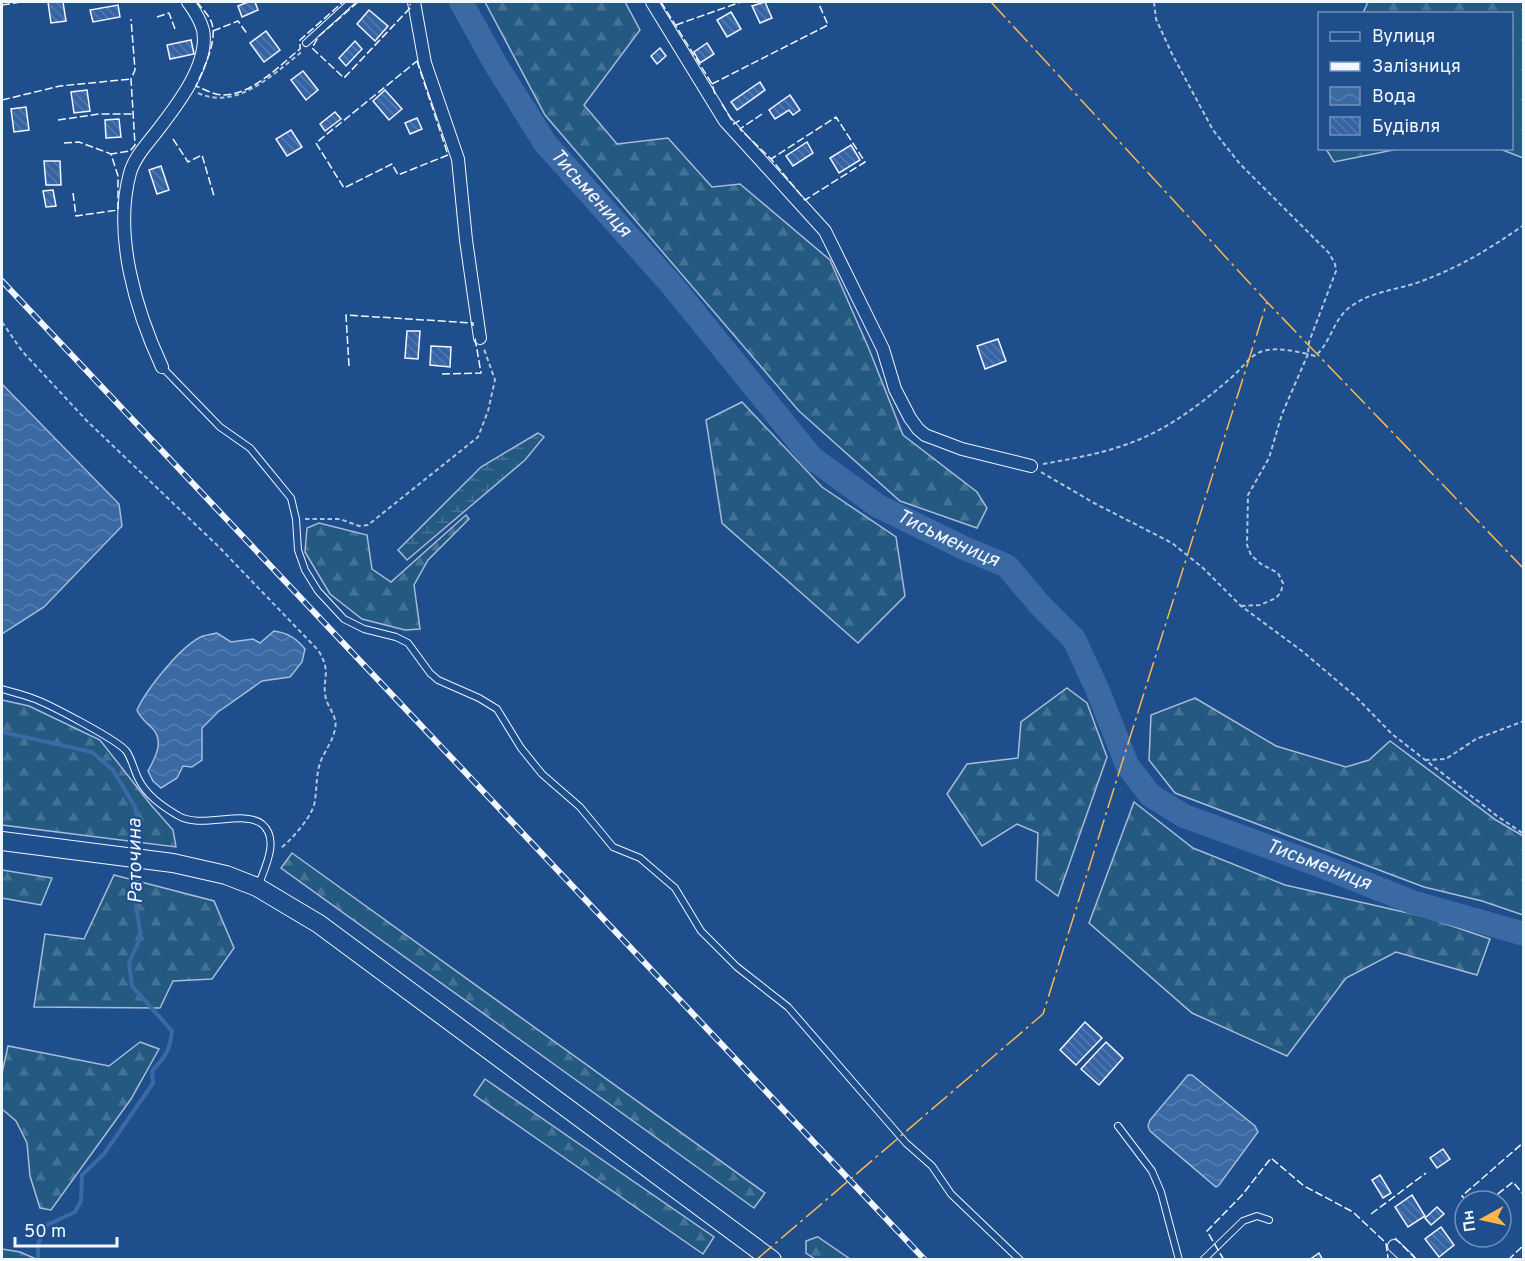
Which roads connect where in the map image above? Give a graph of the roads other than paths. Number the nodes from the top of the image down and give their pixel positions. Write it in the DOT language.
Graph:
graph roads {
  1 [pos="188,2"];
  2 [pos="351,2"];
  3 [pos="414,2"];
  4 [pos="652,2"];
  5 [pos="306,43"];
  6 [pos="480,338"];
  7 [pos="162,367"];
  8 [pos="1031,466"];
  9 [pos="2,689"];
  10 [pos="2,841"];
  11 [pos="257,887"];
  12 [pos="1118,1126"];
  13 [pos="1269,1220"];
  14 [pos="1394,1246"];
  15 [pos="772,1260"];
  16 [pos="1020,1260"];
  17 [pos="1179,1260"];
  18 [pos="1203,1260"];
  19 [pos="1409,1260"];
  1 -- 7 [label="street"];
  2 -- 5 [label="lane"];
  3 -- 6 [label="street"];
  4 -- 8 [label="street"];
  7 -- 16 [label="lane"];
  9 -- 11 [label="lane"];
  10 -- 11 [label="main road"];
  11 -- 15 [label="main road"];
  12 -- 17 [label="lane"];
  13 -- 18 [label="lane"];
  14 -- 19 [label="street"];
}
